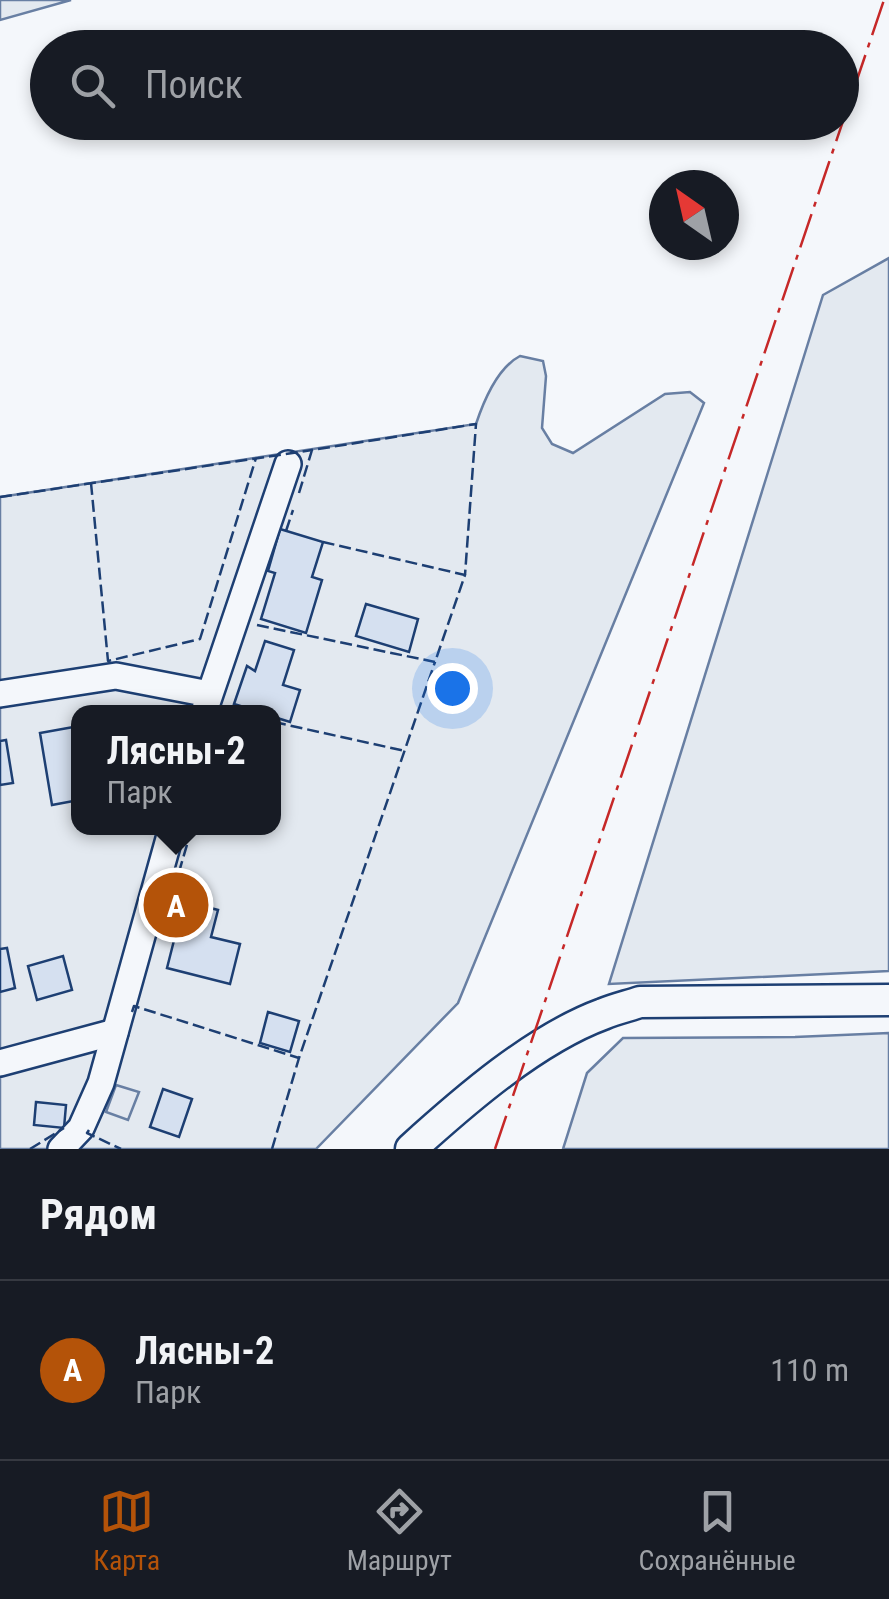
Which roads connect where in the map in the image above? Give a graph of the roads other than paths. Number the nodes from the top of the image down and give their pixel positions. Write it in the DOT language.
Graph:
graph roads {
  1 [pos="288,464"];
  2 [pos="0,694"];
  3 [pos="207,703"];
  4 [pos="170,835"];
  5 [pos="889,1000"];
  6 [pos="115,1032"];
  7 [pos="0,1063"];
  8 [pos="61,1149"];
  9 [pos="410,1149"];
  1 -- 3 [label="street"];
  2 -- 3 [label="street"];
  4 -- 6 [label="street"];
  5 -- 9 [label="main road"];
  6 -- 7 [label="street"];
  6 -- 8 [label="street"];
}
